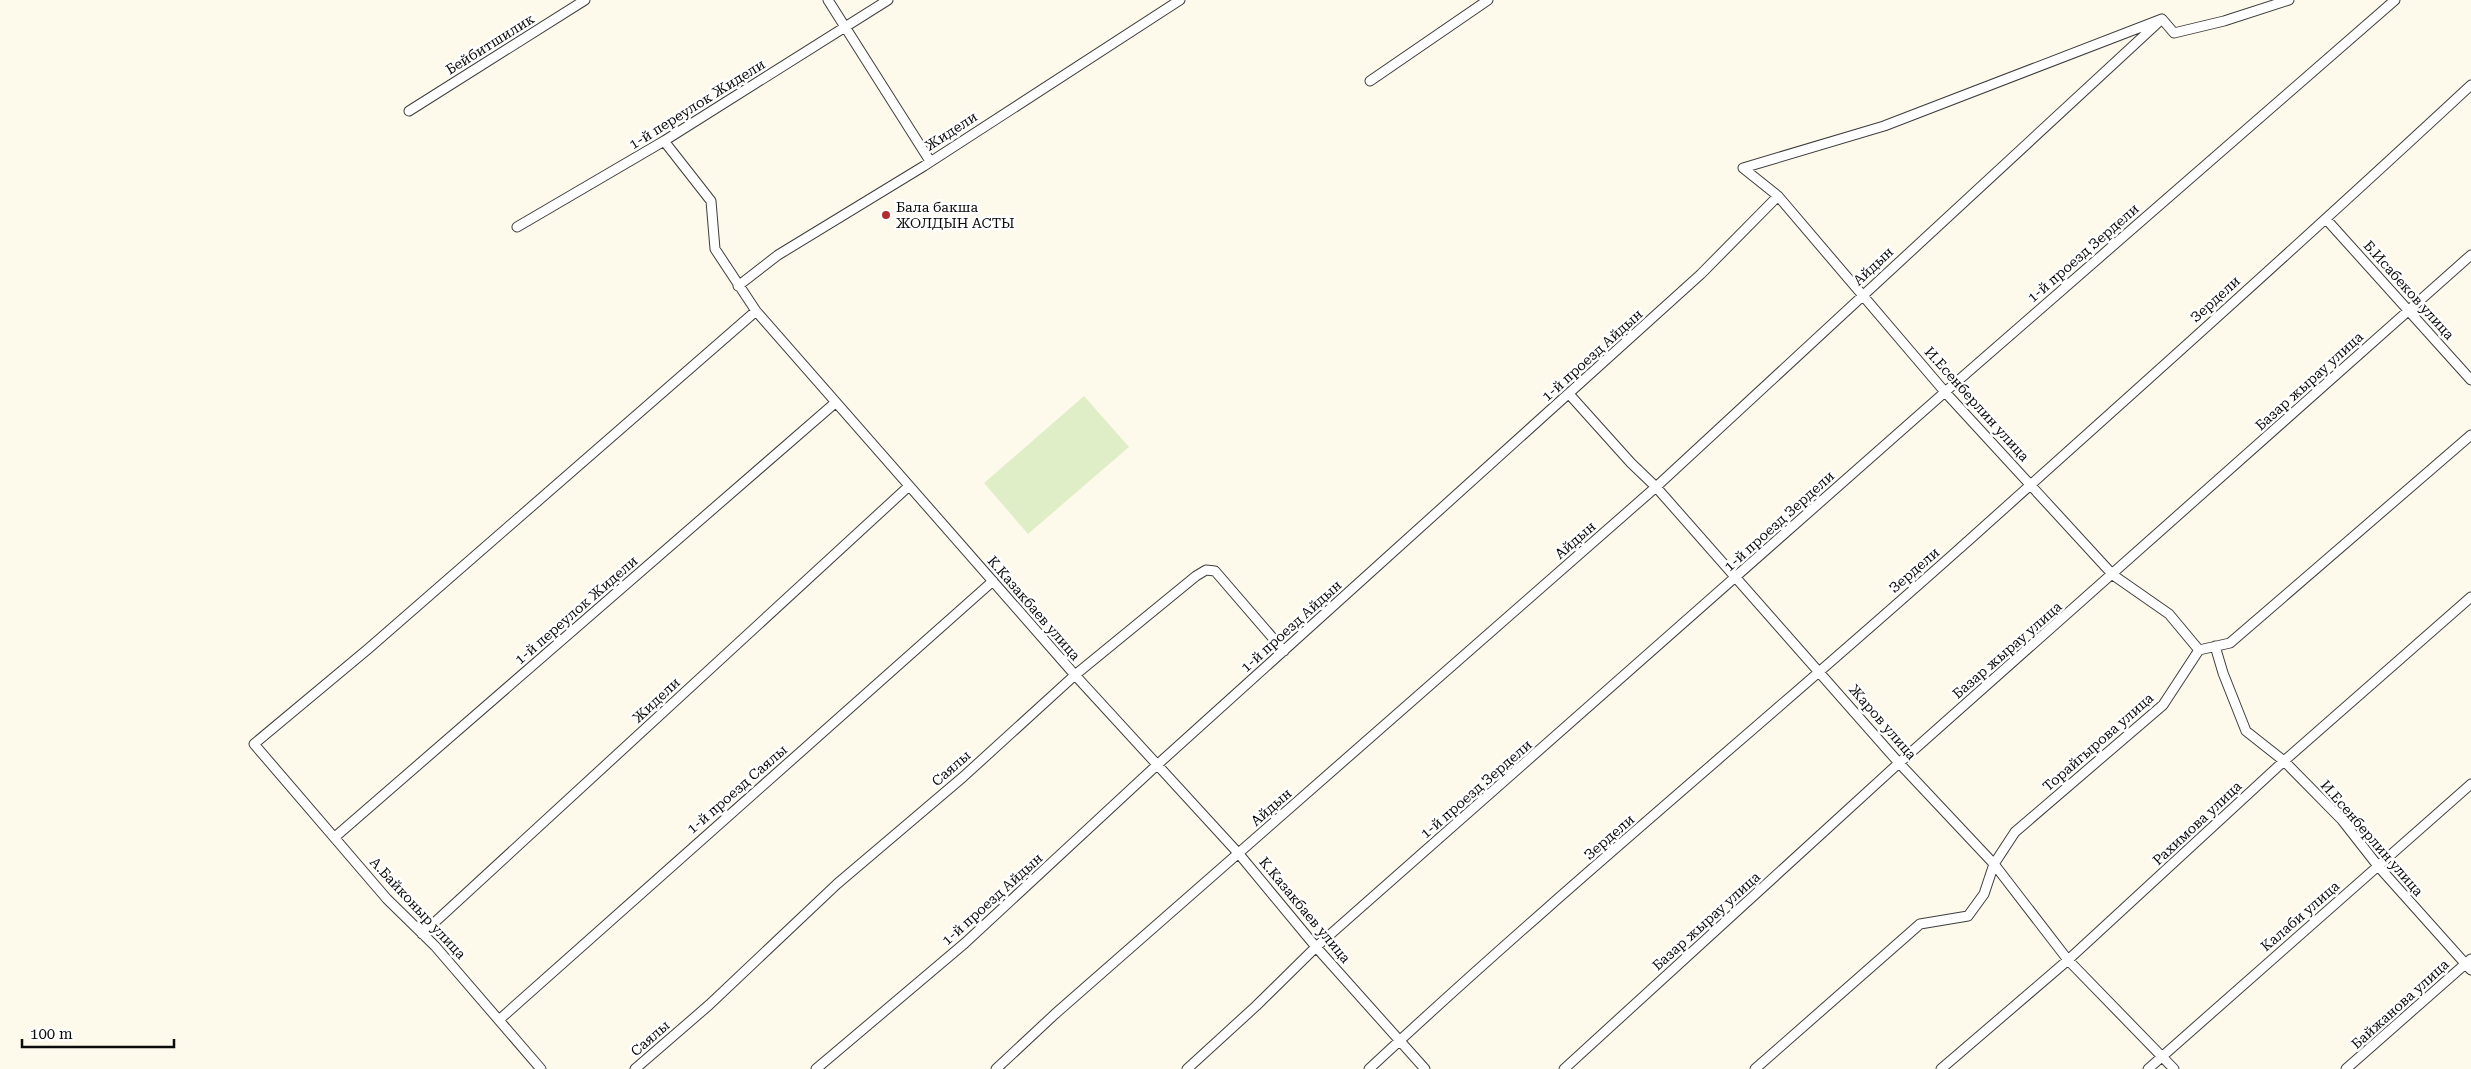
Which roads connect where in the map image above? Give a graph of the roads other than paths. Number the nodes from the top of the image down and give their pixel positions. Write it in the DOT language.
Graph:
graph roads {
  1 [pos="585,0"];
  2 [pos="828,0"];
  3 [pos="888,0"];
  4 [pos="1180,0"];
  5 [pos="1488,0"];
  6 [pos="2289,0"];
  7 [pos="2395,0"];
  8 [pos="2162,19"];
  9 [pos="845,28"];
  10 [pos="1370,81"];
  11 [pos="2471,85"];
  12 [pos="409,111"];
  13 [pos="664,142"];
  14 [pos="930,161"];
  15 [pos="1778,196"];
  16 [pos="2326,219"];
  17 [pos="518,227"];
  18 [pos="2471,255"];
  19 [pos="738,286"];
  20 [pos="1862,294"];
  21 [pos="756,311"];
  22 [pos="2408,311"];
  23 [pos="2471,380"];
  24 [pos="1945,392"];
  25 [pos="1569,394"];
  26 [pos="834,403"];
  27 [pos="2471,435"];
  28 [pos="2031,483"];
  29 [pos="909,486"];
  30 [pos="1656,488"];
  31 [pos="2113,575"];
  32 [pos="1736,579"];
  33 [pos="993,582"];
  34 [pos="2471,597"];
  35 [pos="2216,646"];
  36 [pos="2199,650"];
  37 [pos="1284,651"];
  38 [pos="1819,670"];
  39 [pos="1075,675"];
  40 [pos="2284,762"];
  41 [pos="1899,763"];
  42 [pos="1157,765"];
  43 [pos="2471,784"];
  44 [pos="336,837"];
  45 [pos="1239,854"];
  46 [pos="1994,864"];
  47 [pos="2378,866"];
  48 [pos="422,934"];
  49 [pos="1316,947"];
  50 [pos="2068,960"];
  51 [pos="2469,964"];
  52 [pos="500,1019"];
  53 [pos="1400,1040"];
  54 [pos="2162,1056"];
  55 [pos="541,1069"];
  56 [pos="635,1069"];
  57 [pos="816,1069"];
  58 [pos="996,1069"];
  59 [pos="1187,1069"];
  60 [pos="1369,1069"];
  61 [pos="1425,1069"];
  62 [pos="1564,1069"];
  63 [pos="1755,1069"];
  64 [pos="1941,1069"];
  65 [pos="2148,1069"];
  66 [pos="2174,1069"];
  67 [pos="2346,1069"];
  1 -- 12 [label="street, Бейбитшилик"];
  2 -- 9 [label="street"];
  3 -- 9 [label="street, 1-й переулок Жидели"];
  4 -- 14 [label="street, Жидели"];
  5 -- 10 [label="street"];
  6 -- 8 [label="street"];
  7 -- 24 [label="street, 1-й проезд Зердели"];
  8 -- 15 [label="street, И.Есенберлин улица"];
  8 -- 20 [label="street, Айдын"];
  9 -- 13 [label="street, 1-й переулок Жидели"];
  9 -- 14 [label="street"];
  11 -- 16 [label="street, Зердели"];
  13 -- 17 [label="street, 1-й переулок Жидели"];
  13 -- 19 [label="street, К.Казакбаев улица"];
  14 -- 19 [label="street, Жидели"];
  15 -- 20 [label="street, И.Есенберлин улица"];
  15 -- 25 [label="street, 1-й проезд Айдын"];
  16 -- 22 [label="street, Б.Исабеков улица"];
  16 -- 28 [label="street, Зердели"];
  18 -- 22 [label="street, Базар жырау улица"];
  19 -- 21 [label="street, К.Казакбаев улица"];
  20 -- 24 [label="street, И.Есенберлин улица"];
  20 -- 30 [label="street, Айдын"];
  21 -- 26 [label="street, К.Казакбаев улица"];
  21 -- 44 [label="street, А.Байконыр улица"];
  22 -- 23 [label="street, Б.Исабеков улица"];
  22 -- 31 [label="street, Базар жырау улица"];
  24 -- 28 [label="street, И.Есенберлин улица"];
  24 -- 32 [label="street, 1-й проезд Зердели"];
  25 -- 30 [label="street, Жаров улица"];
  25 -- 37 [label="street, 1-й проезд Айдын"];
  26 -- 29 [label="street, К.Казакбаев улица"];
  26 -- 44 [label="street, 1-й переулок Жидели"];
  27 -- 35 [label="street"];
  28 -- 31 [label="street, И.Есенберлин улица"];
  28 -- 38 [label="street, Зердели"];
  29 -- 33 [label="street, К.Казакбаев улица"];
  29 -- 48 [label="street, Жидели"];
  30 -- 32 [label="street, Жаров улица"];
  30 -- 45 [label="street, Айдын"];
  31 -- 36 [label="street, И.Есенберлин улица"];
  31 -- 41 [label="street, Базар жырау улица"];
  32 -- 38 [label="street, Жаров улица"];
  32 -- 49 [label="street, 1-й проезд Зердели"];
  33 -- 39 [label="street, К.Казакбаев улица"];
  33 -- 52 [label="street, 1-й проезд Саялы"];
  34 -- 40 [label="street, Рахимова улица"];
  35 -- 36 [label="street"];
  35 -- 40 [label="street, И.Есенберлин улица"];
  36 -- 46 [label="street, Торайгырова улица"];
  37 -- 39 [label="street, Саялы"];
  37 -- 42 [label="street, 1-й проезд Айдын"];
  38 -- 41 [label="street, Жаров улица"];
  38 -- 53 [label="street, Зердели"];
  39 -- 42 [label="street, К.Казакбаев улица"];
  39 -- 56 [label="street, Саялы"];
  40 -- 47 [label="street, И.Есенберлин улица"];
  40 -- 50 [label="street, Рахимова улица"];
  41 -- 46 [label="street, Жаров улица"];
  41 -- 62 [label="street, Базар жырау улица"];
  42 -- 45 [label="street, К.Казакбаев улица"];
  42 -- 57 [label="street, 1-й проезд Айдын"];
  43 -- 47 [label="street, Калаби улица"];
  44 -- 48 [label="street, А.Байконыр улица"];
  45 -- 49 [label="street, К.Казакбаев улица"];
  45 -- 58 [label="street, Айдын"];
  46 -- 50 [label="street, Жаров улица"];
  46 -- 63 [label="street, Торайгырова улица"];
  47 -- 51 [label="street, И.Есенберлин улица"];
  47 -- 54 [label="street, Калаби улица"];
  48 -- 52 [label="street, А.Байконыр улица"];
  49 -- 53 [label="street, К.Казакбаев улица"];
  49 -- 59 [label="street, 1-й проезд Зердели"];
  50 -- 54 [label="street, Жаров улица"];
  50 -- 64 [label="street, Рахимова улица"];
  51 -- 67 [label="street, Байжанова улица"];
  52 -- 55 [label="street, А.Байконыр улица"];
  53 -- 60 [label="street, Зердели"];
  53 -- 61 [label="street, К.Казакбаев улица"];
  54 -- 65 [label="street, Калаби улица"];
  54 -- 66 [label="street, Жаров улица"];
}
